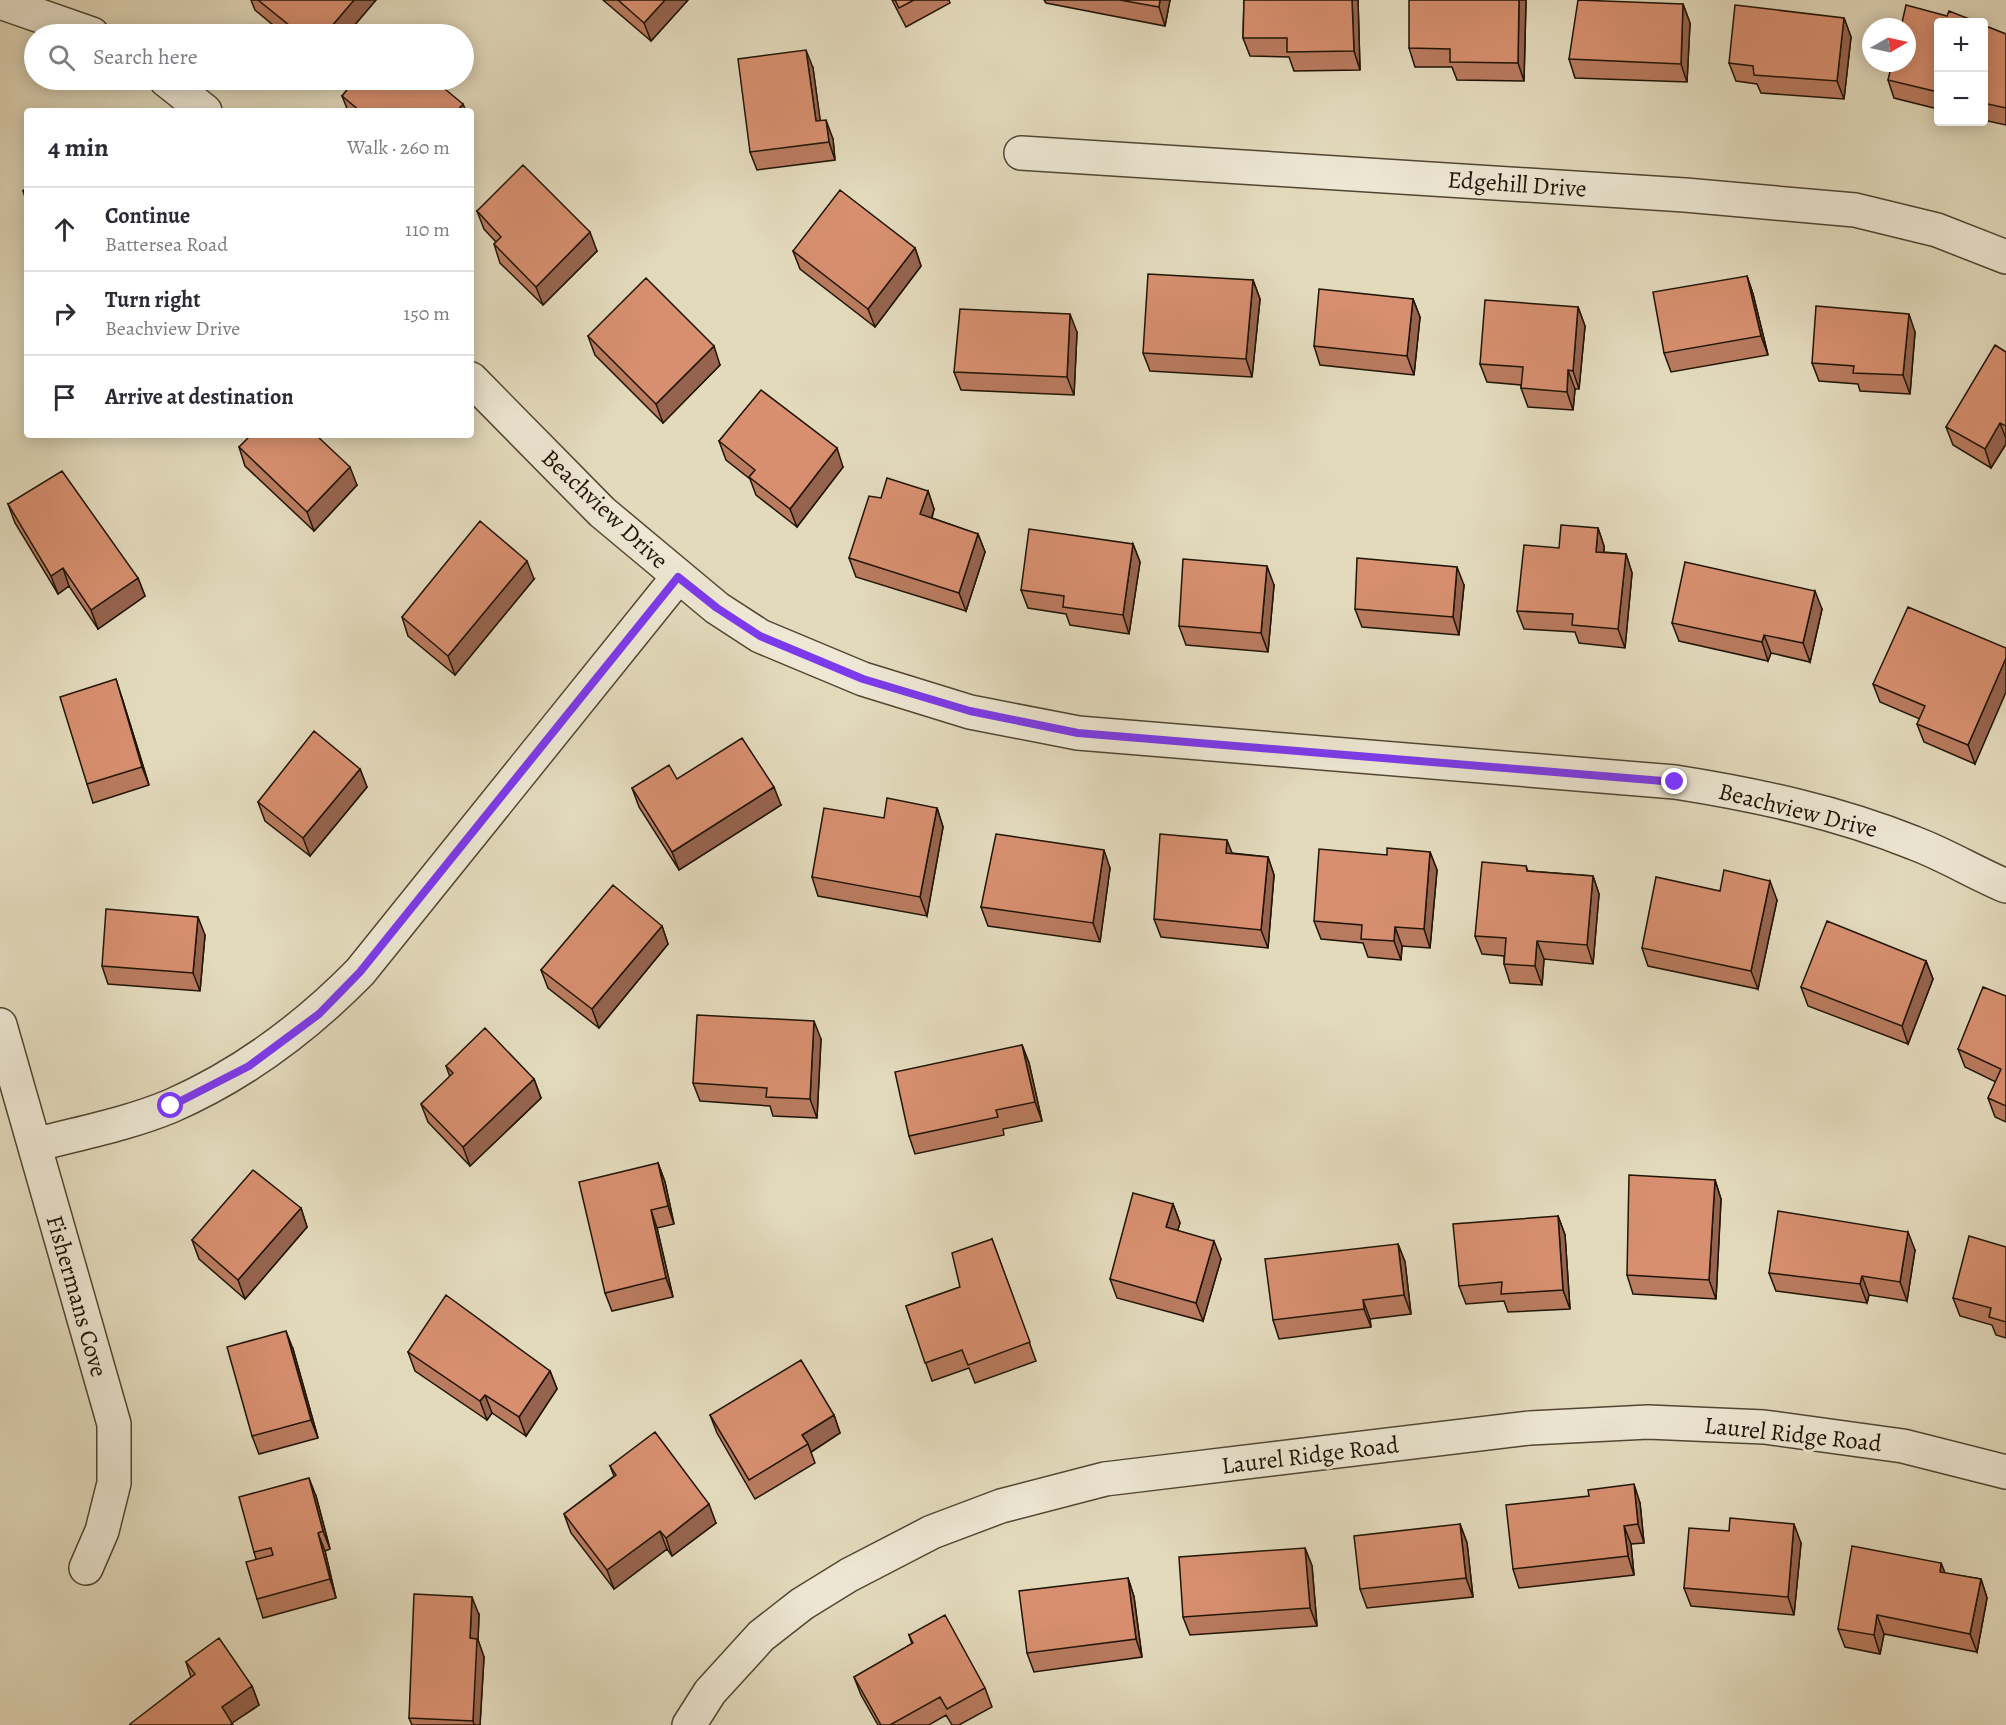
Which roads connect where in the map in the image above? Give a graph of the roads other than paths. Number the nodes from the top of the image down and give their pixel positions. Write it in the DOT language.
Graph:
graph roads {
  1 [pos="0,2"];
  2 [pos="63,24"];
  3 [pos="179,90"];
  4 [pos="201,108"];
  5 [pos="1021,153"];
  6 [pos="2006,257"];
  7 [pos="474,382"];
  8 [pos="678,577"];
  9 [pos="2006,886"];
  10 [pos="0,1025"];
  11 [pos="35,1145"];
  12 [pos="2006,1472"];
  13 [pos="86,1568"];
  14 [pos="689,1725"];
  1 -- 2 [label="street"];
  3 -- 4 [label="street"];
  5 -- 6 [label="street, Edgehill Drive"];
  7 -- 8 [label="street, Beachview Drive"];
  8 -- 9 [label="street, Beachview Drive"];
  8 -- 11 [label="street"];
  10 -- 11 [label="street, Fishermans Cove"];
  11 -- 13 [label="street, Fishermans Cove"];
  12 -- 14 [label="street, Laurel Ridge Road"];
}
